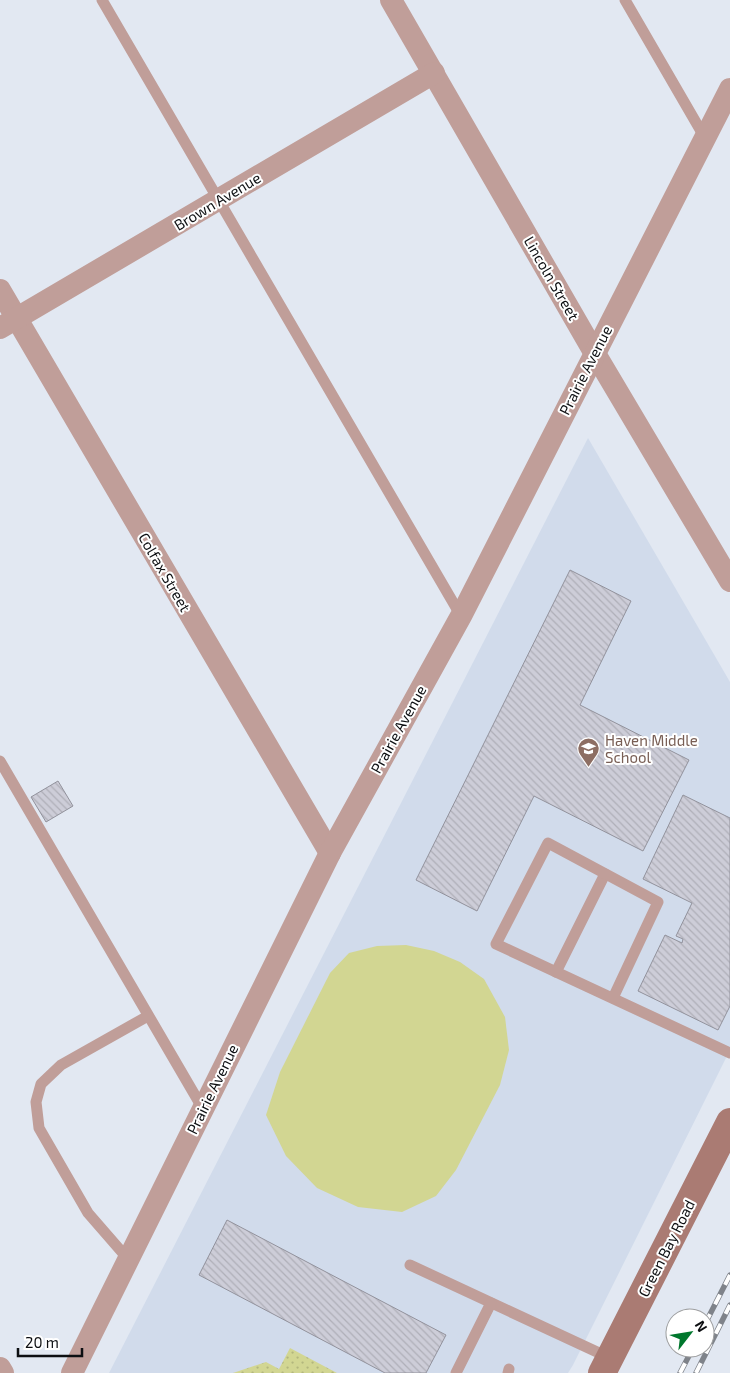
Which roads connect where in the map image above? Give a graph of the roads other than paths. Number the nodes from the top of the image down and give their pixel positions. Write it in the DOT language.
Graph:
graph roads {
  1 [pos="102,0"];
  2 [pos="391,0"];
  3 [pos="625,0"];
  4 [pos="434,73"];
  5 [pos="730,89"];
  6 [pos="705,138"];
  7 [pos="218,200"];
  8 [pos="0,290"];
  9 [pos="8,324"];
  10 [pos="594,352"];
  11 [pos="730,581"];
  12 [pos="461,616"];
  13 [pos="0,761"];
  14 [pos="330,853"];
  15 [pos="605,874"];
  16 [pos="556,972"];
  17 [pos="613,998"];
  18 [pos="148,1016"];
  19 [pos="730,1053"];
  20 [pos="203,1109"];
  21 [pos="730,1122"];
  22 [pos="128,1259"];
  23 [pos="410,1265"];
  24 [pos="491,1303"];
  25 [pos="606,1365"];
  26 [pos="0,1368"];
  27 [pos="3,1373"];
  28 [pos="72,1373"];
  29 [pos="456,1373"];
  1 -- 7 [label="lane"];
  2 -- 4 [label="street, Lincoln Street"];
  3 -- 6 [label="lane"];
  4 -- 7 [label="street, Brown Avenue"];
  4 -- 10 [label="street, Lincoln Street"];
  5 -- 6 [label="street, Prairie Avenue"];
  6 -- 10 [label="street, Prairie Avenue"];
  7 -- 9 [label="street, Brown Avenue"];
  7 -- 12 [label="lane"];
  8 -- 9 [label="street, Colfax Street"];
  9 -- 14 [label="street, Colfax Street"];
  10 -- 11 [label="street, Lincoln Street"];
  10 -- 12 [label="street, Prairie Avenue"];
  12 -- 14 [label="street, Prairie Avenue"];
  13 -- 18 [label="lane"];
  14 -- 20 [label="street, Prairie Avenue"];
  15 -- 16 [label="lane"];
  15 -- 16 [label="lane"];
  15 -- 17 [label="lane"];
  16 -- 17 [label="lane"];
  17 -- 19 [label="lane"];
  18 -- 20 [label="lane"];
  18 -- 22 [label="lane"];
  20 -- 22 [label="street, Prairie Avenue"];
  21 -- 25 [label="main road, Green Bay Road"];
  22 -- 28 [label="street, Prairie Avenue"];
  23 -- 24 [label="lane"];
  24 -- 25 [label="lane"];
  24 -- 29 [label="lane"];
  26 -- 27 [label="street"];
}
